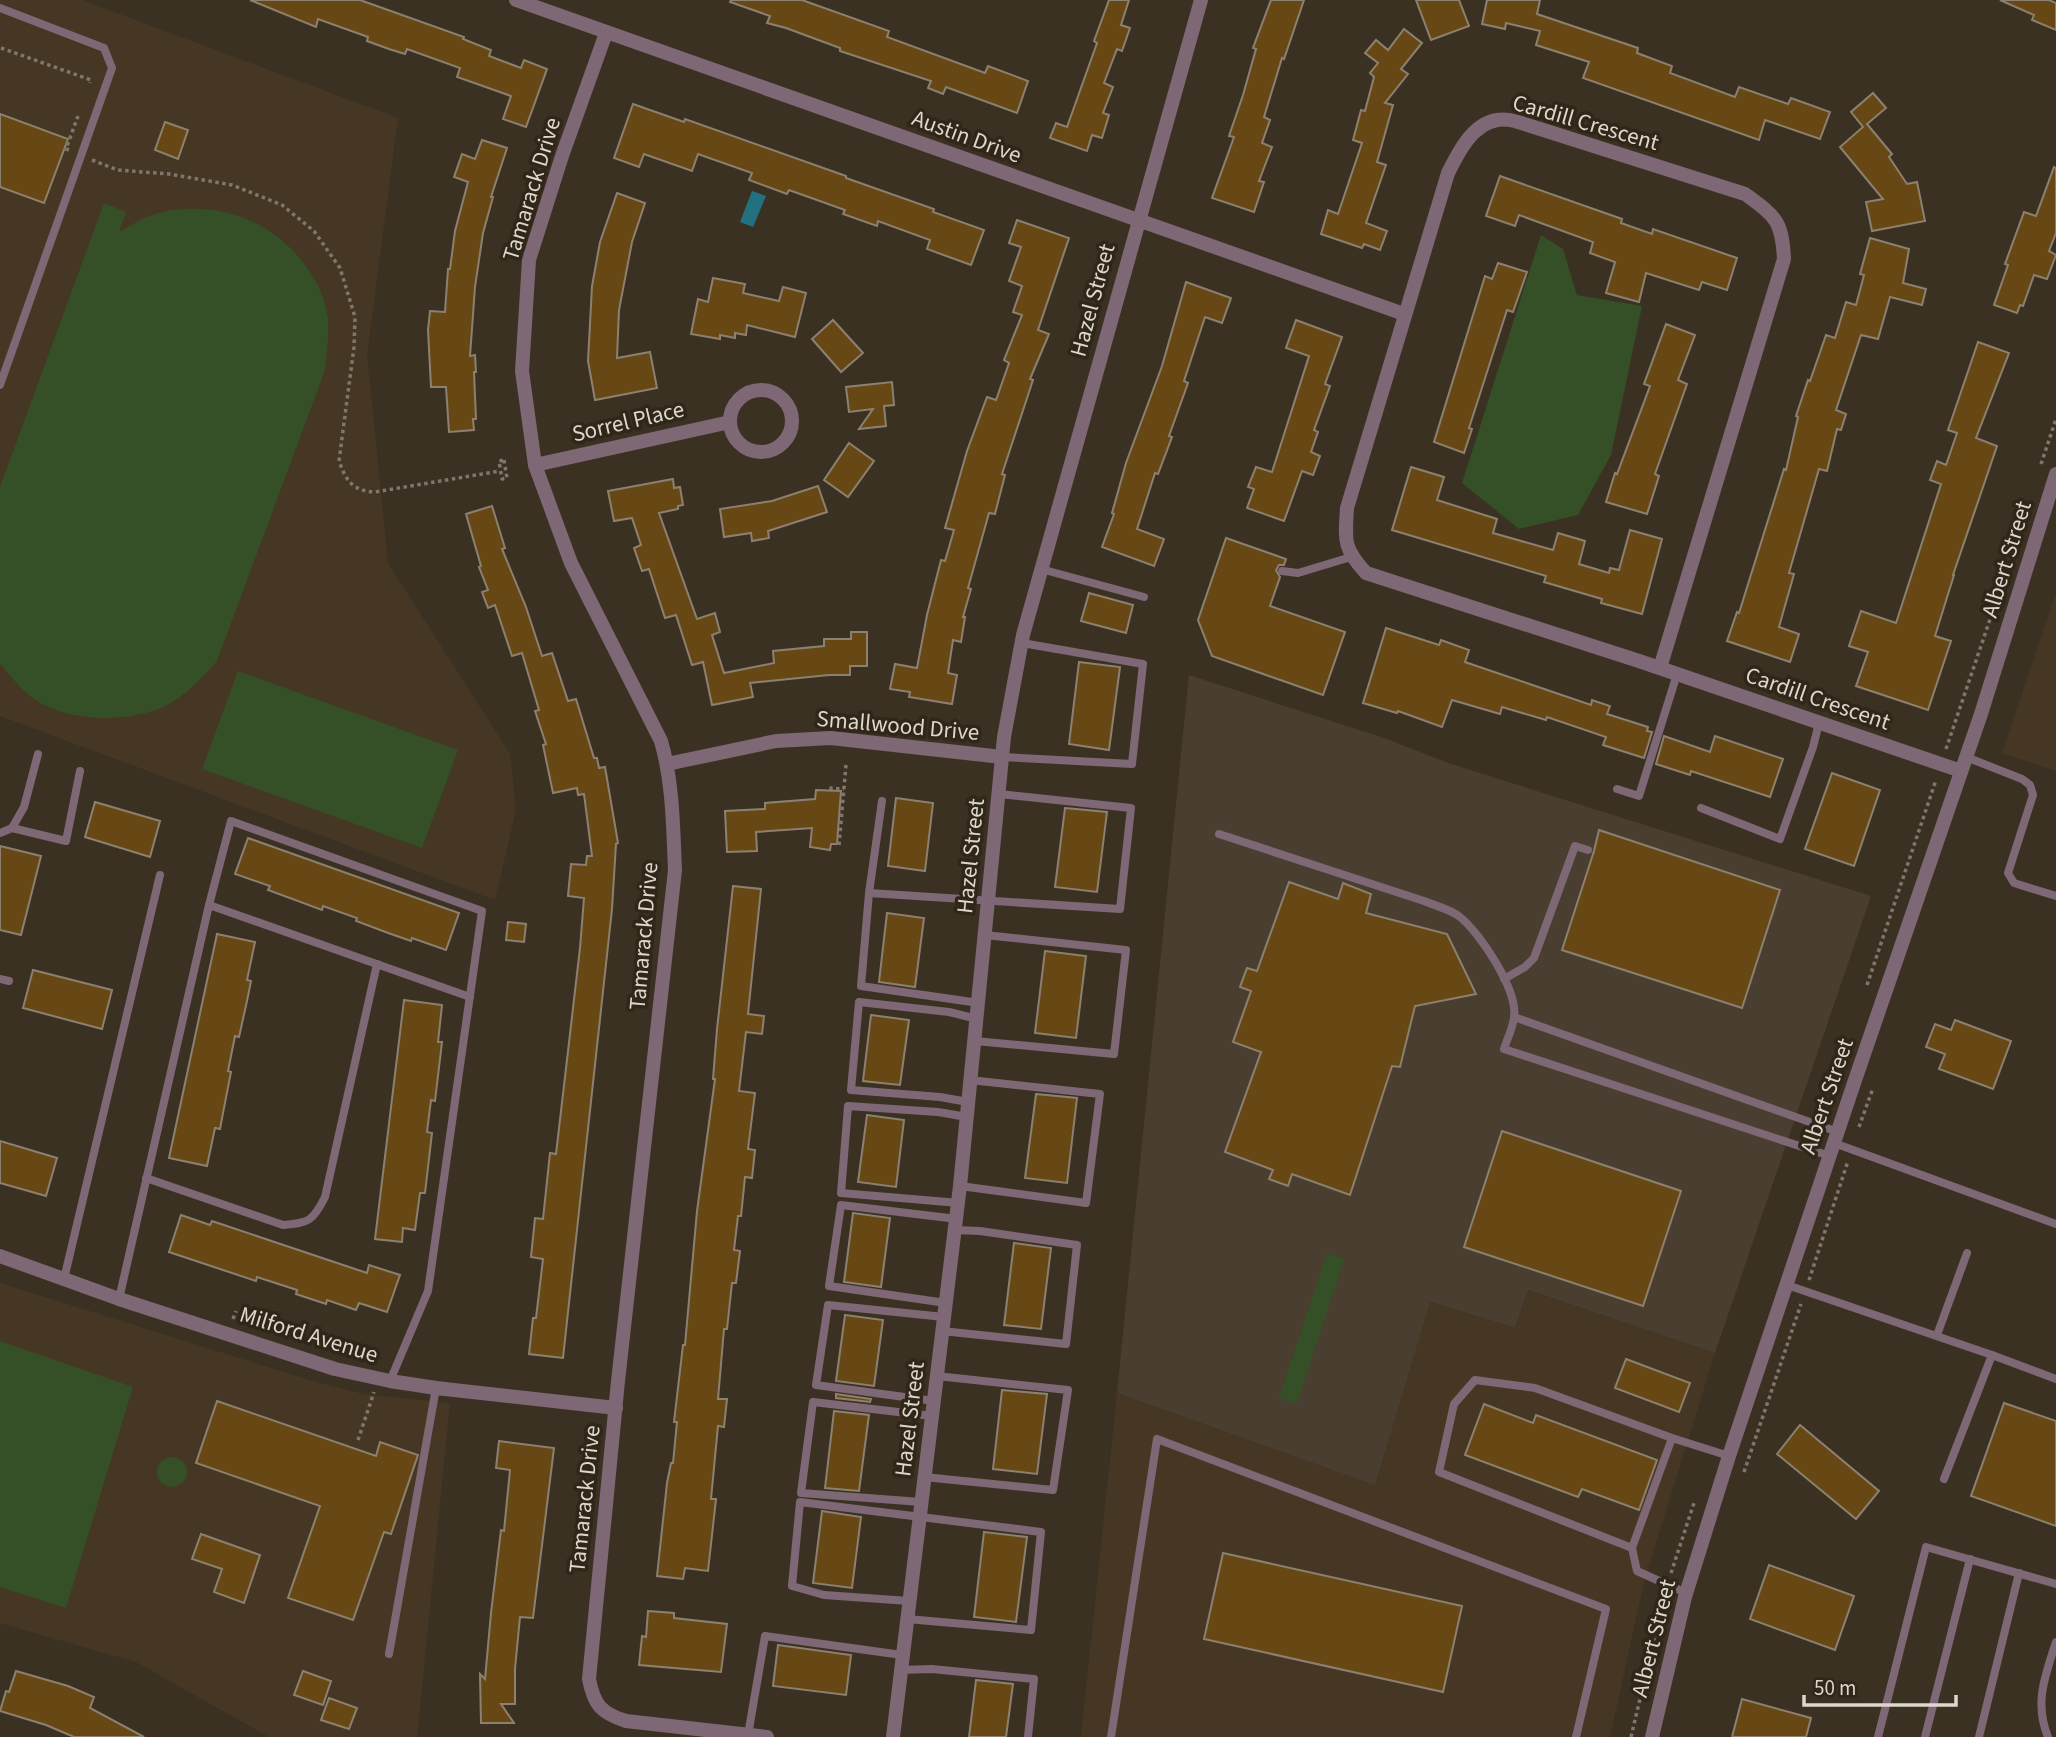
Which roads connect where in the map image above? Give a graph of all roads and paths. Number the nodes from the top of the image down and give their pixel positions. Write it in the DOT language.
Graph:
graph roads {
  1 [pos="516,0"];
  2 [pos="1200,0"];
  3 [pos="0,8"];
  4 [pos="606,33"];
  5 [pos="1,48"];
  6 [pos="87,91"];
  7 [pos="79,114"];
  8 [pos="82,155"];
  9 [pos="1137,220"];
  10 [pos="1404,314"];
  11 [pos="0,386"];
  12 [pos="730,422"];
  13 [pos="535,465"];
  14 [pos="500,471"];
  15 [pos="2056,474"];
  16 [pos="1351,557"];
  17 [pos="1041,569"];
  18 [pos="1282,571"];
  19 [pos="1144,597"];
  20 [pos="1022,643"];
  21 [pos="1660,668"];
  22 [pos="1677,674"];
  23 [pos="1819,723"];
  24 [pos="38,754"];
  25 [pos="1002,757"];
  26 [pos="667,764"];
  27 [pos="1964,764"];
  28 [pos="846,765"];
  29 [pos="80,771"];
  30 [pos="844,789"];
  31 [pos="1617,789"];
  32 [pos="831,790"];
  33 [pos="999,794"];
  34 [pos="882,801"];
  35 [pos="1701,808"];
  36 [pos="12,828"];
  37 [pos="0,833"];
  38 [pos="1219,834"];
  39 [pos="839,845"];
  40 [pos="1588,850"];
  41 [pos="160,875"];
  42 [pos="869,892"];
  43 [pos="2056,897"];
  44 [pos="988,900"];
  45 [pos="209,905"];
  46 [pos="985,935"];
  47 [pos="377,964"];
  48 [pos="1504,979"];
  49 [pos="470,997"];
  50 [pos="979,1003"];
  51 [pos="1514,1017"];
  52 [pos="977,1019"];
  53 [pos="975,1041"];
  54 [pos="970,1080"];
  55 [pos="967,1109"];
  56 [pos="1834,1144"];
  57 [pos="146,1178"];
  58 [pos="960,1186"];
  59 [pos="958,1203"];
  60 [pos="956,1224"];
  61 [pos="2056,1224"];
  62 [pos="1967,1253"];
  63 [pos="0,1256"];
  64 [pos="64,1279"];
  65 [pos="1787,1285"];
  66 [pos="119,1299"];
  67 [pos="944,1317"];
  68 [pos="1937,1335"];
  69 [pos="1992,1355"];
  70 [pos="937,1376"];
  71 [pos="2056,1379"];
  72 [pos="384,1380"];
  73 [pos="436,1388"];
  74 [pos="934,1401"];
  75 [pos="616,1408"];
  76 [pos="932,1416"];
  77 [pos="1672,1438"];
  78 [pos="358,1440"];
  79 [pos="1729,1456"];
  80 [pos="924,1477"];
  81 [pos="1944,1479"];
  82 [pos="921,1502"];
  83 [pos="919,1517"];
  84 [pos="1632,1548"];
  85 [pos="1970,1559"];
  86 [pos="2019,1573"];
  87 [pos="2056,1584"];
  88 [pos="1686,1593"];
  89 [pos="909,1601"];
  90 [pos="907,1619"];
  91 [pos="2056,1642"];
  92 [pos="389,1654"];
  93 [pos="901,1662"];
  94 [pos="748,1735"];
  95 [pos="767,1737"];
  96 [pos="892,1737"];
  97 [pos="1028,1737"];
  98 [pos="1111,1737"];
  99 [pos="1576,1737"];
  100 [pos="1652,1737"];
  101 [pos="1878,1737"];
  102 [pos="1925,1737"];
  103 [pos="1979,1737"];
  104 [pos="2048,1737"];
  1 -- 4 [label="street, Austin Drive"];
  2 -- 9 [label="street, Hazel Street"];
  3 -- 8 [label="lane"];
  4 -- 9 [label="street, Austin Drive"];
  4 -- 13 [label="street, Tamarack Drive"];
  5 -- 6 [label="path"];
  7 -- 8 [label="path"];
  8 -- 11 [label="lane"];
  8 -- 14 [label="path"];
  9 -- 10 [label="street, Austin Drive"];
  9 -- 17 [label="street, Hazel Street"];
  10 -- 16 [label="street, Cardill Crescent"];
  10 -- 21 [label="street, Cardill Crescent"];
  12 -- 12 [label="street"];
  12 -- 13 [label="street, Sorrel Place"];
  13 -- 26 [label="street, Tamarack Drive"];
  14 -- 14 [label="path"];
  15 -- 27 [label="street, Albert Street"];
  16 -- 18 [label="lane"];
  16 -- 21 [label="street, Cardill Crescent"];
  17 -- 19 [label="lane"];
  17 -- 20 [label="street, Hazel Street"];
  20 -- 25 [label="street, Hazel Street"];
  20 -- 25 [label="lane"];
  21 -- 22 [label="street, Cardill Crescent"];
  22 -- 23 [label="street, Cardill Crescent"];
  22 -- 31 [label="lane"];
  23 -- 27 [label="street, Cardill Crescent"];
  23 -- 35 [label="lane"];
  24 -- 36 [label="lane"];
  25 -- 26 [label="street, Smallwood Drive"];
  25 -- 33 [label="street, Hazel Street"];
  26 -- 75 [label="street, Tamarack Drive"];
  27 -- 43 [label="lane"];
  27 -- 56 [label="street, Albert Street"];
  28 -- 30 [label="path"];
  29 -- 36 [label="lane"];
  30 -- 32 [label="path"];
  30 -- 39 [label="path"];
  33 -- 44 [label="street, Hazel Street"];
  33 -- 44 [label="lane"];
  34 -- 42 [label="lane"];
  36 -- 37 [label="lane"];
  38 -- 48 [label="lane"];
  40 -- 48 [label="lane"];
  41 -- 64 [label="lane"];
  42 -- 44 [label="lane"];
  42 -- 50 [label="lane"];
  44 -- 46 [label="street, Hazel Street"];
  45 -- 47 [label="lane"];
  45 -- 49 [label="lane"];
  45 -- 57 [label="lane"];
  46 -- 50 [label="street, Hazel Street"];
  46 -- 53 [label="lane"];
  47 -- 49 [label="lane"];
  47 -- 57 [label="lane"];
  48 -- 51 [label="lane"];
  49 -- 72 [label="lane"];
  50 -- 52 [label="street, Hazel Street"];
  51 -- 56 [label="lane"];
  51 -- 56 [label="lane"];
  52 -- 53 [label="street, Hazel Street"];
  52 -- 55 [label="lane"];
  53 -- 54 [label="street, Hazel Street"];
  54 -- 55 [label="street, Hazel Street"];
  54 -- 58 [label="lane"];
  55 -- 58 [label="street, Hazel Street"];
  55 -- 59 [label="lane"];
  56 -- 61 [label="lane"];
  56 -- 65 [label="street, Albert Street"];
  57 -- 66 [label="lane"];
  58 -- 59 [label="street, Hazel Street"];
  59 -- 60 [label="street, Hazel Street"];
  60 -- 67 [label="street, Hazel Street"];
  60 -- 67 [label="lane"];
  60 -- 67 [label="lane"];
  62 -- 68 [label="lane"];
  63 -- 64 [label="street, Milford Avenue"];
  64 -- 66 [label="street, Milford Avenue"];
  65 -- 68 [label="lane"];
  65 -- 79 [label="street, Albert Street"];
  66 -- 72 [label="street, Milford Avenue"];
  67 -- 70 [label="street, Hazel Street"];
  67 -- 74 [label="lane"];
  68 -- 69 [label="lane"];
  69 -- 71 [label="lane"];
  69 -- 81 [label="lane"];
  70 -- 74 [label="street, Hazel Street"];
  70 -- 80 [label="lane"];
  72 -- 73 [label="street, Milford Avenue"];
  72 -- 78 [label="path"];
  73 -- 75 [label="street, Milford Avenue"];
  73 -- 92 [label="lane"];
  74 -- 76 [label="street, Hazel Street"];
  75 -- 94 [label="street, Tamarack Drive"];
  76 -- 80 [label="street, Hazel Street"];
  76 -- 82 [label="lane"];
  77 -- 79 [label="lane"];
  77 -- 84 [label="lane"];
  77 -- 84 [label="lane"];
  79 -- 88 [label="street, Albert Street"];
  80 -- 82 [label="street, Hazel Street"];
  82 -- 83 [label="street, Hazel Street"];
  83 -- 89 [label="street, Hazel Street"];
  83 -- 89 [label="lane"];
  83 -- 90 [label="lane"];
  84 -- 88 [label="lane"];
  85 -- 86 [label="lane"];
  85 -- 101 [label="lane"];
  85 -- 102 [label="lane"];
  86 -- 87 [label="lane"];
  86 -- 103 [label="lane"];
  88 -- 100 [label="street, Albert Street"];
  89 -- 90 [label="street, Hazel Street"];
  90 -- 93 [label="street, Hazel Street"];
  91 -- 104 [label="lane"];
  93 -- 94 [label="lane"];
  93 -- 96 [label="street, Hazel Street"];
  93 -- 97 [label="lane"];
  94 -- 95 [label="street, Tamarack Drive"];
  98 -- 99 [label="lane"];
}
